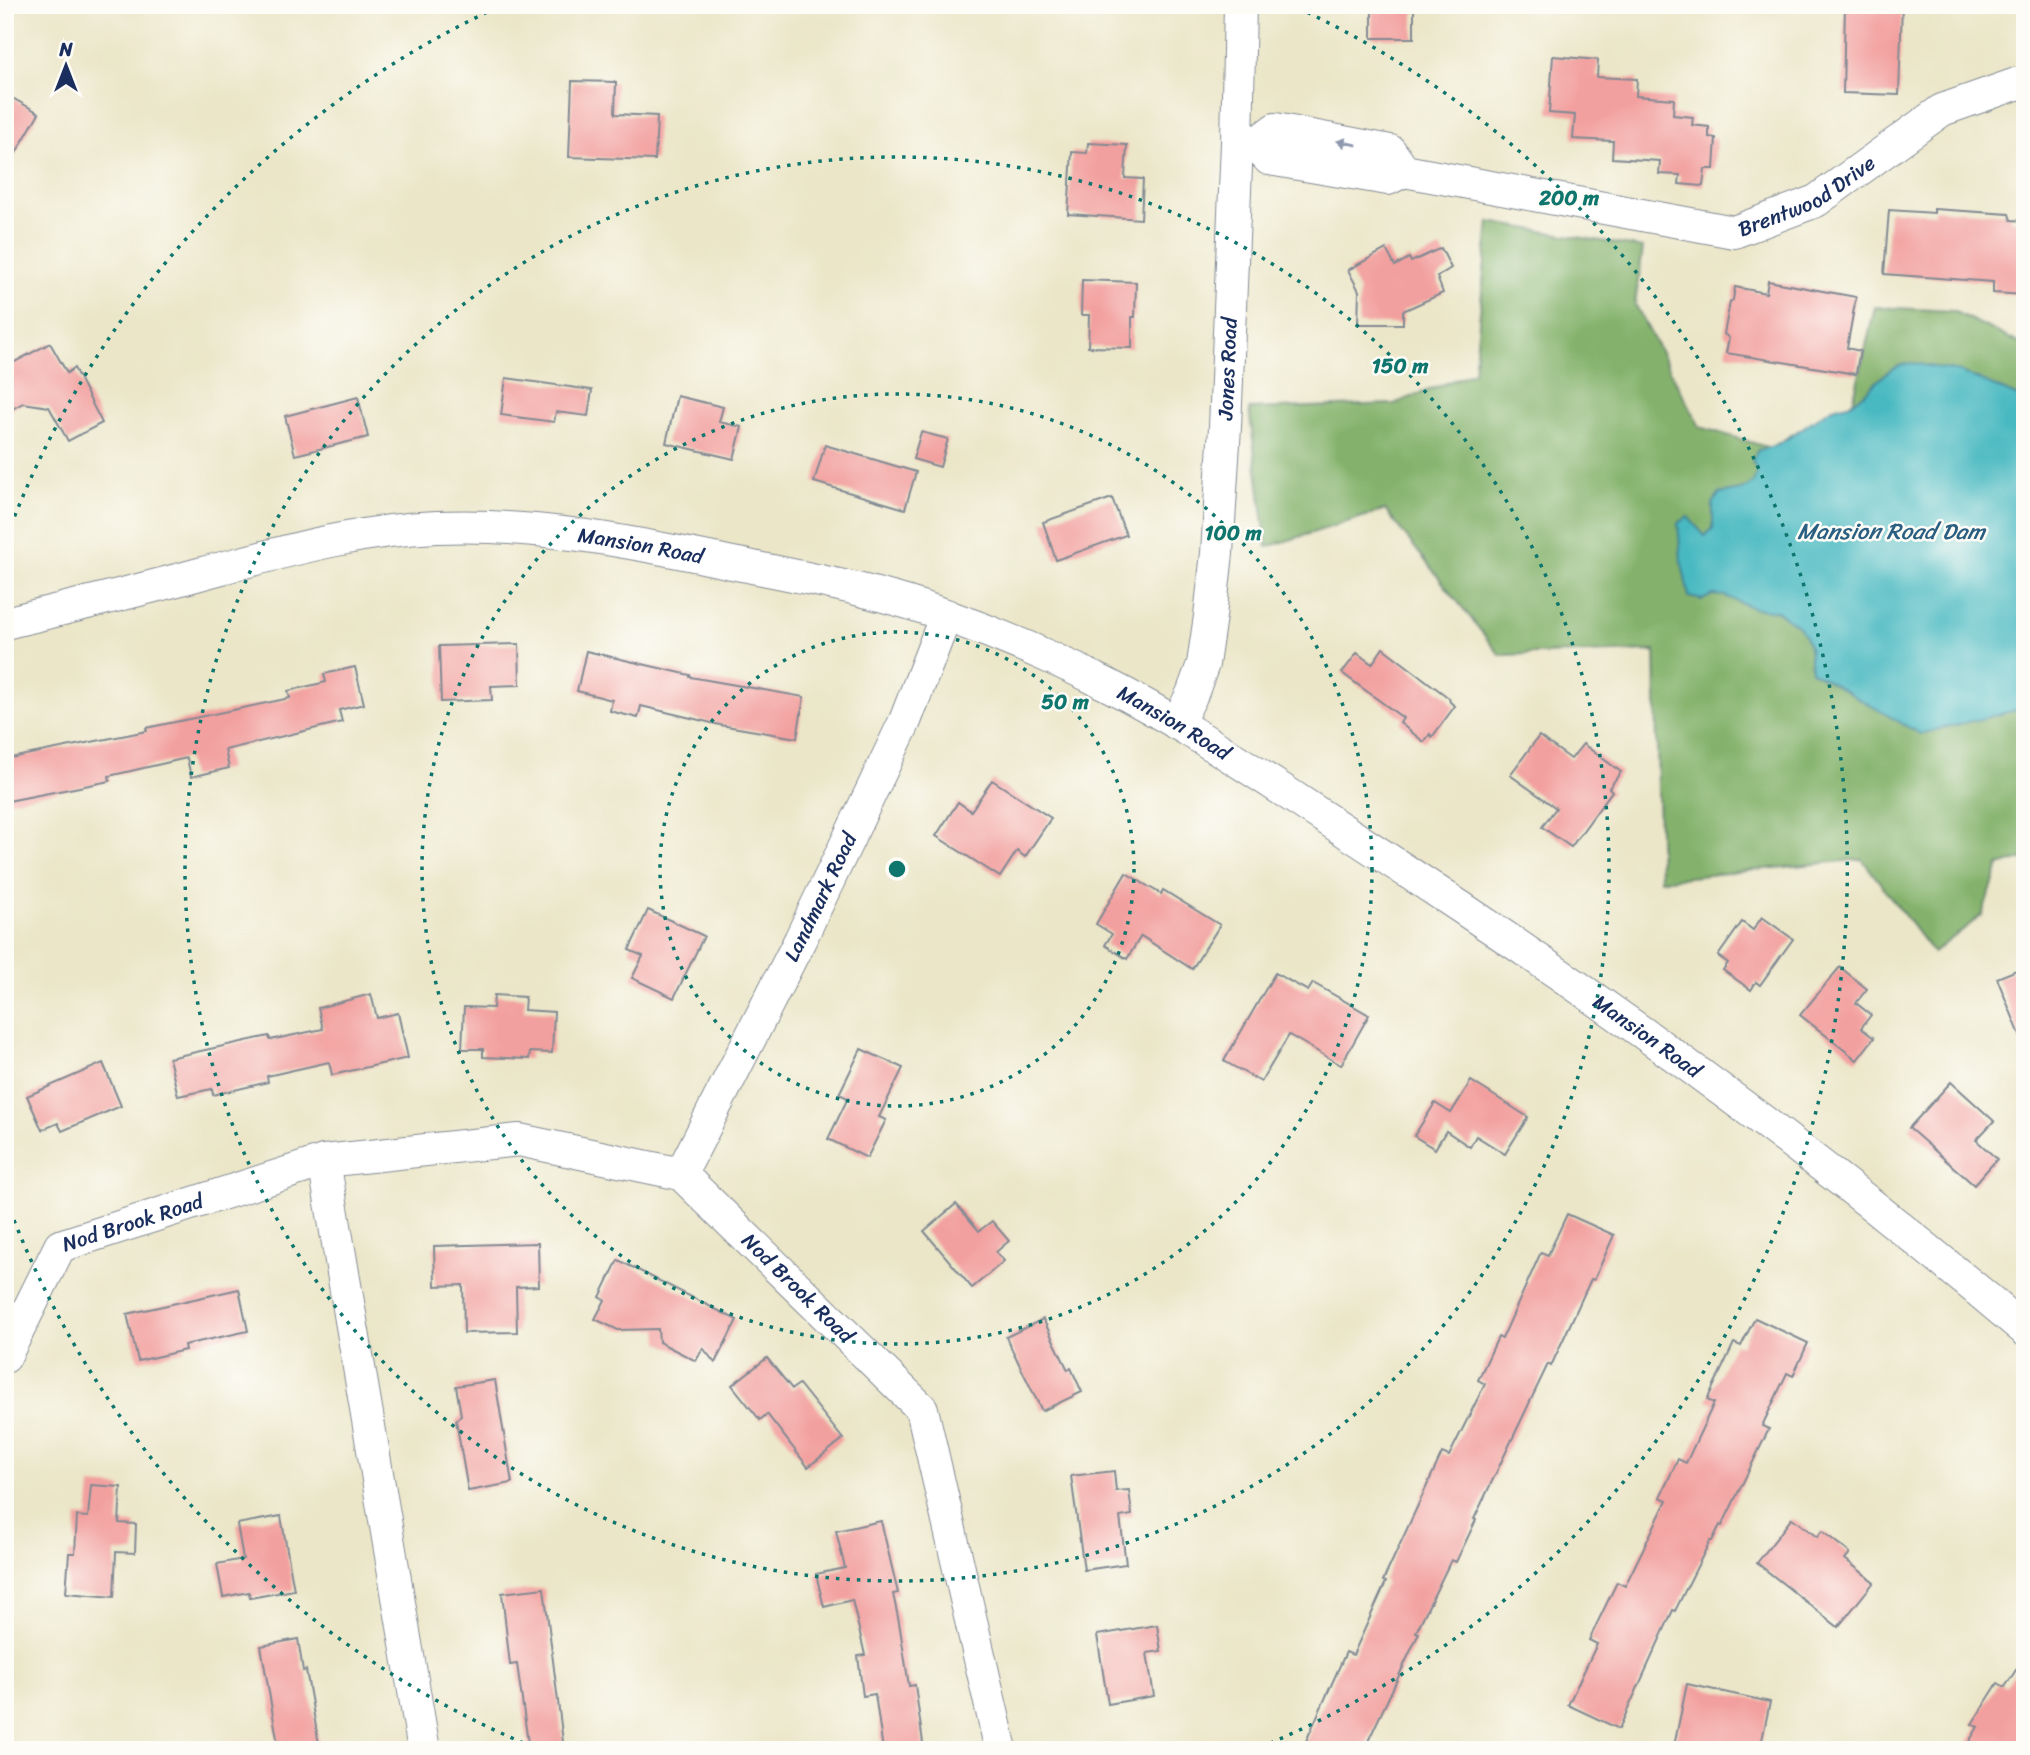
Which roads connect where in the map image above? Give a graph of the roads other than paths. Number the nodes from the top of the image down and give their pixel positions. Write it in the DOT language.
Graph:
graph roads {
  1 [pos="1240,5"];
  2 [pos="2025,83"];
  3 [pos="1246,144"];
  4 [pos="946,615"];
  5 [pos="5,623"];
  6 [pos="1177,724"];
  7 [pos="324,1161"];
  8 [pos="681,1174"];
  9 [pos="2025,1330"];
  10 [pos="5,1357"];
  11 [pos="424,1750"];
  12 [pos="1001,1750"];
  1 -- 3 [label="street, Jones Road"];
  2 -- 3 [label="street, Brentwood Drive"];
  3 -- 6 [label="street, Jones Road"];
  4 -- 5 [label="street, Mansion Road"];
  4 -- 6 [label="street, Mansion Road"];
  4 -- 8 [label="street, Landmark Road"];
  6 -- 9 [label="street, Mansion Road"];
  7 -- 8 [label="street, Nod Brook Road"];
  7 -- 10 [label="street, Nod Brook Road"];
  7 -- 11 [label="street"];
  8 -- 12 [label="street, Nod Brook Road"];
}
